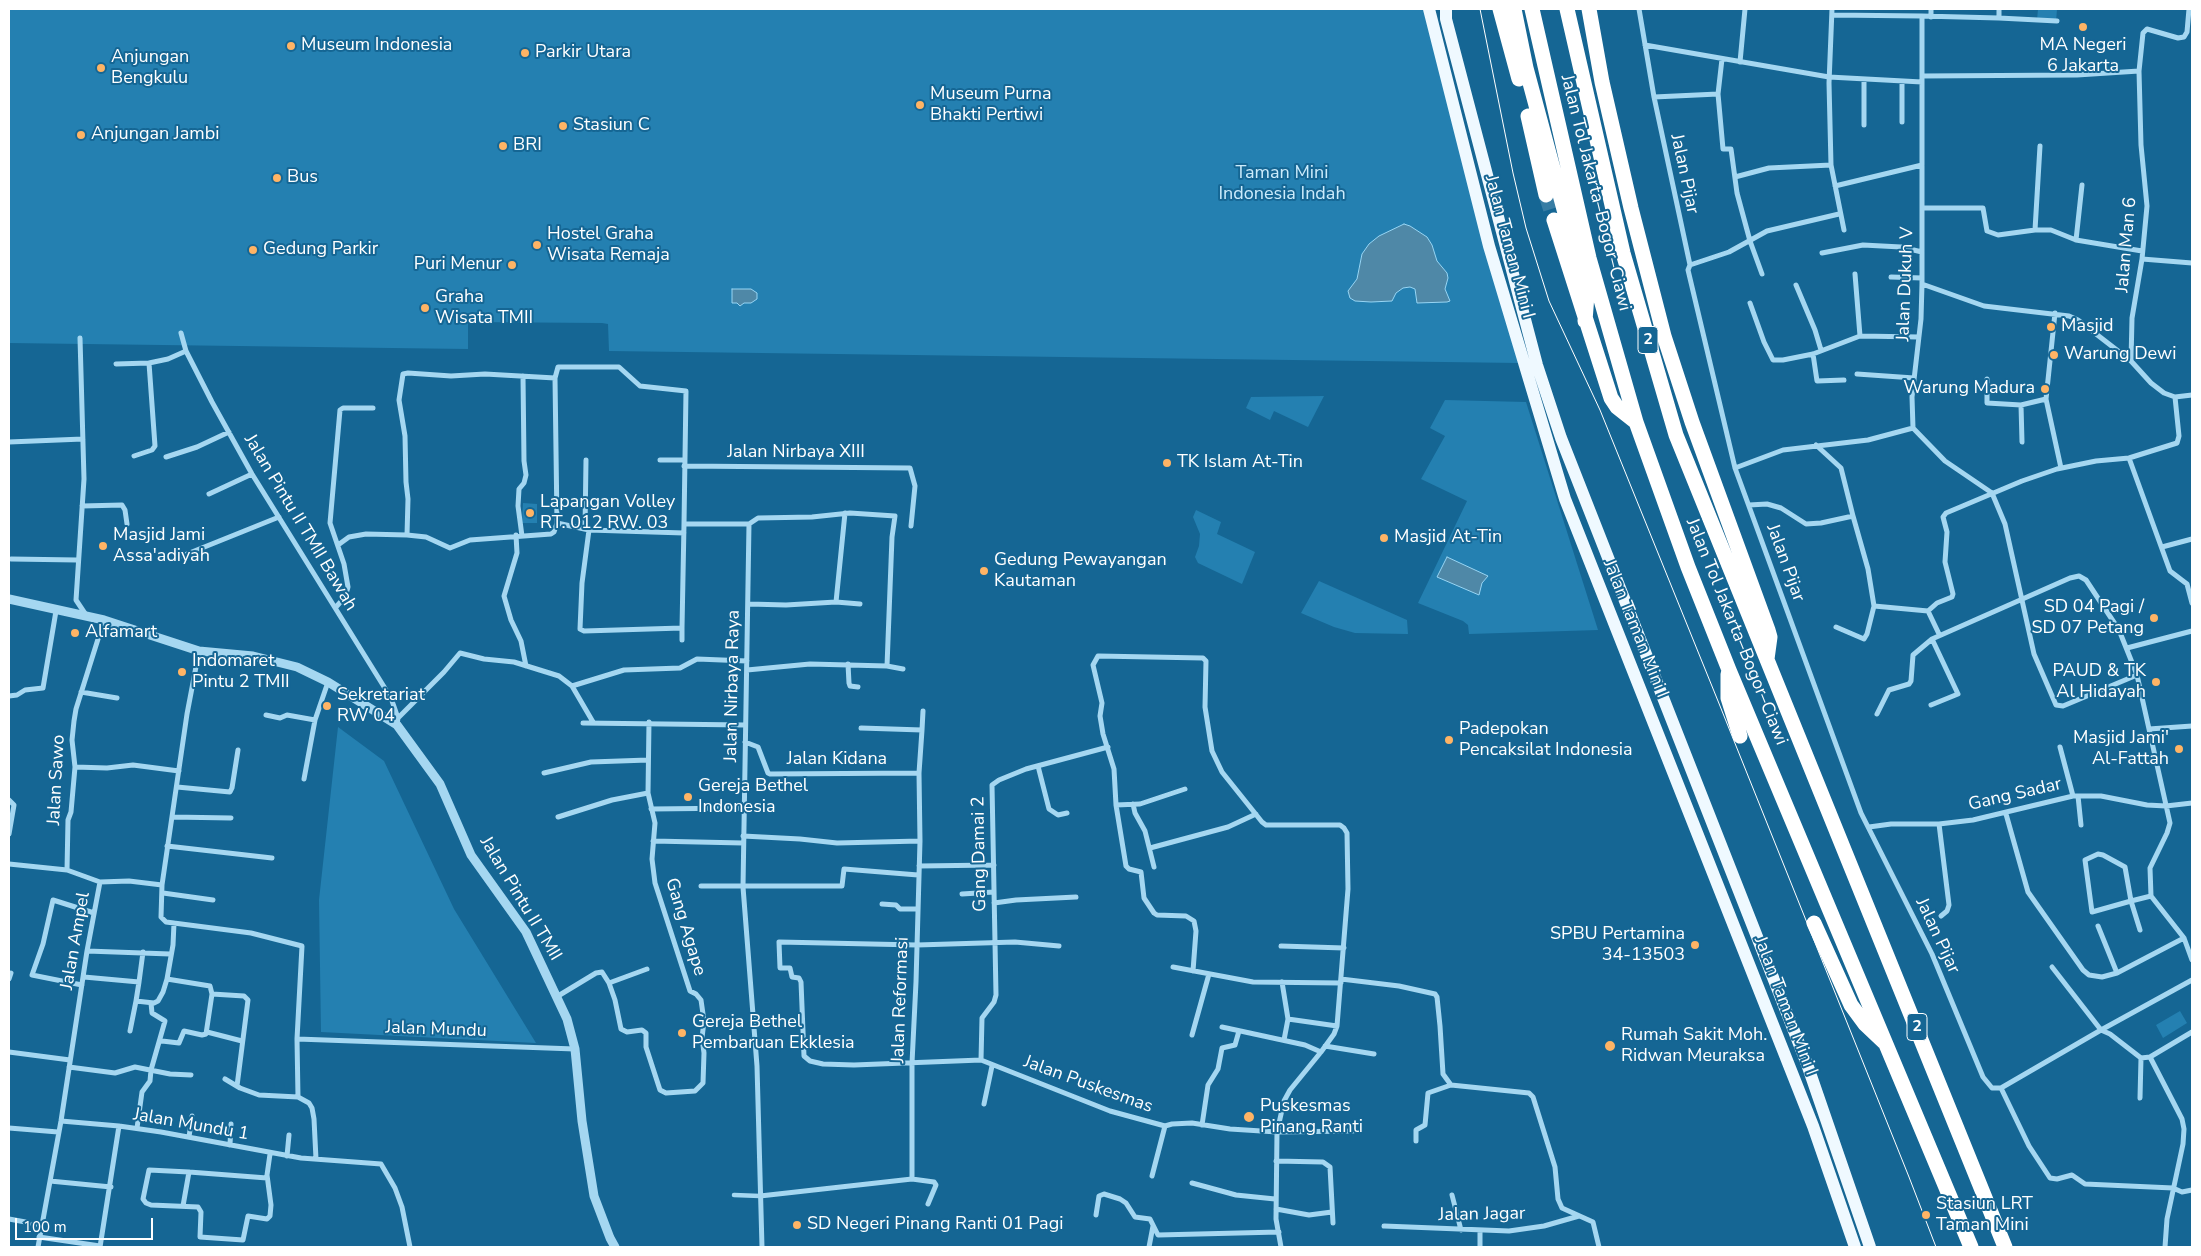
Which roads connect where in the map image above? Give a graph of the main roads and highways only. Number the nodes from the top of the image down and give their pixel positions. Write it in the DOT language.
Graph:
graph roads {
  1 [pos="1429,9"];
  2 [pos="1500,9"];
  3 [pos="1514,9"];
  4 [pos="1532,9"];
  5 [pos="1567,9"];
  6 [pos="1589,9"];
  7 [pos="1445,12"];
  8 [pos="1546,195"];
  9 [pos="1554,220"];
  10 [pos="1585,321"];
  11 [pos="1636,422"];
  12 [pos="1767,658"];
  13 [pos="1729,670"];
  14 [pos="1740,736"];
  15 [pos="1814,923"];
  16 [pos="1887,1044"];
  17 [pos="1855,1247"];
  18 [pos="1870,1247"];
  19 [pos="1971,1247"];
  20 [pos="2005,1247"];
  1 -- 17 [label="main road, Jalan Taman Mini I"];
  2 -- 8 [label="highway"];
  3 -- 10 [label="highway"];
  4 -- 11 [label="highway, Jalan Tol Jakarta–Bogor–Ciawi / 2"];
  5 -- 12 [label="highway, Jalan Tol Jakarta–Bogor–Ciawi / 2"];
  6 -- 12 [label="highway"];
  7 -- 18 [label="main road, Jalan Taman Mini I"];
  9 -- 10 [label="highway"];
  10 -- 11 [label="highway"];
  11 -- 13 [label="highway, Jalan Tol Jakarta–Bogor–Ciawi / 2"];
  12 -- 20 [label="highway, Jalan Tol Jakarta–Bogor–Ciawi / 2"];
  13 -- 14 [label="highway"];
  13 -- 16 [label="highway, Jalan Tol Jakarta–Bogor–Ciawi / 2"];
  15 -- 16 [label="highway"];
  16 -- 19 [label="highway, Jalan Tol Jakarta–Bogor–Ciawi / 2"];
}
